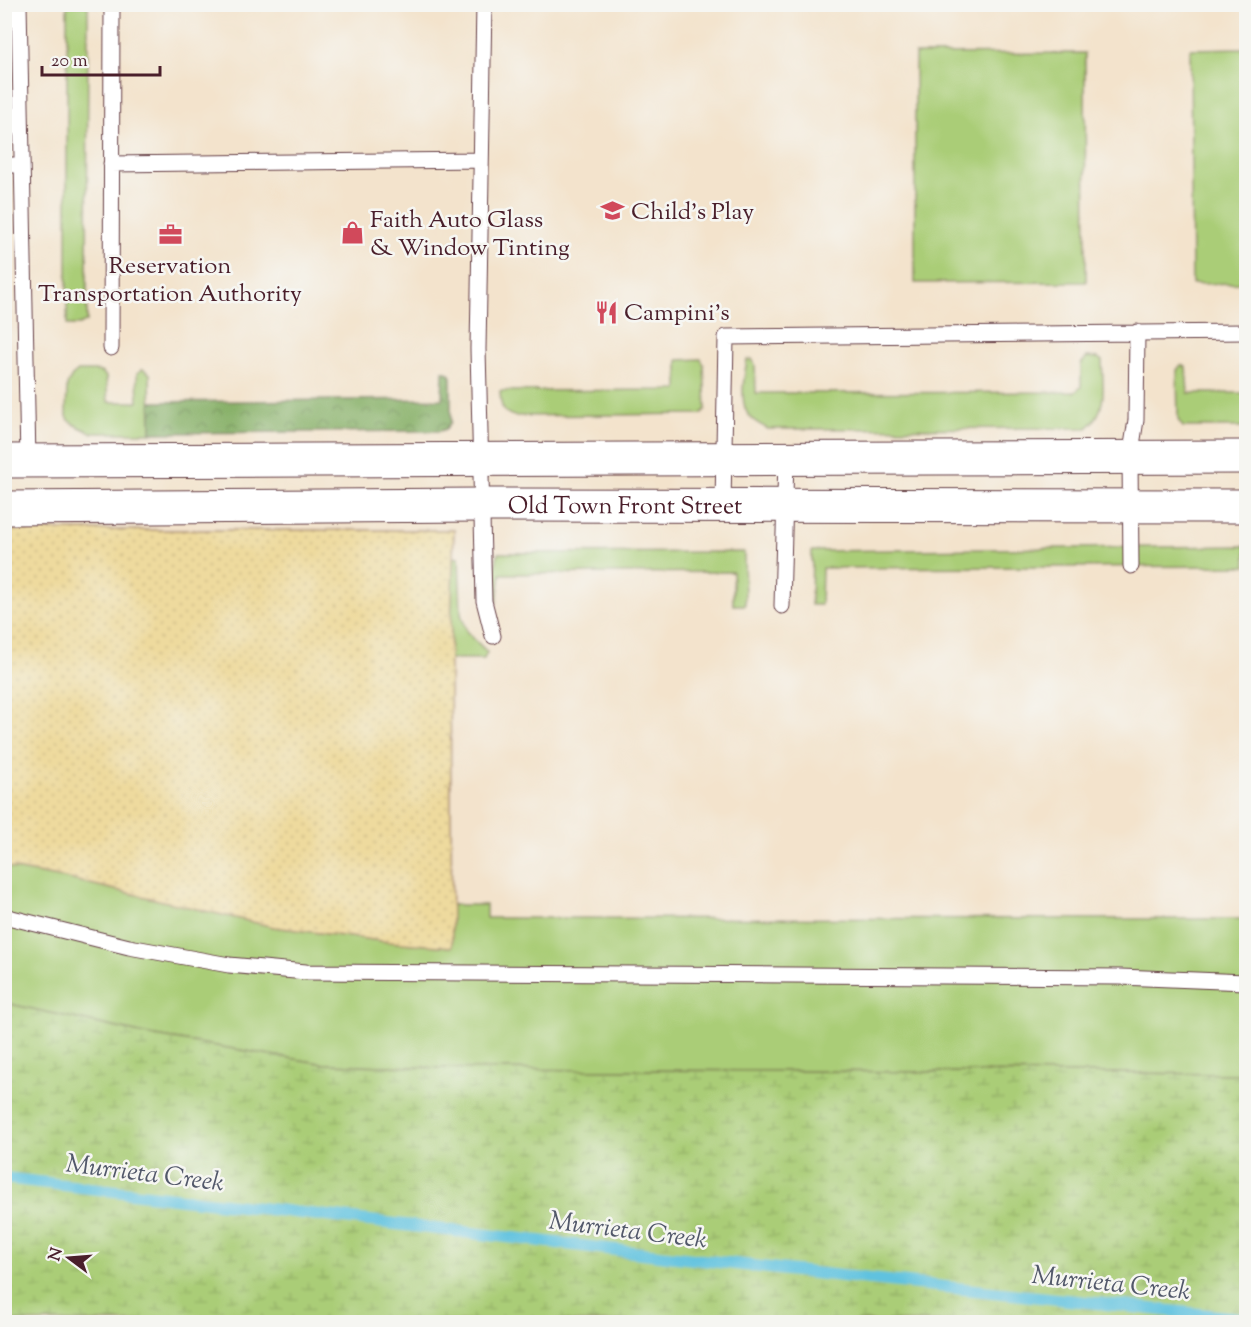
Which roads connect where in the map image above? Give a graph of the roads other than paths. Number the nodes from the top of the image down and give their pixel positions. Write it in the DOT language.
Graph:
graph roads {
  1 [pos="19,4"];
  2 [pos="112,4"];
  3 [pos="484,4"];
  4 [pos="482,160"];
  5 [pos="111,164"];
  6 [pos="4,165"];
  7 [pos="22,165"];
  8 [pos="1137,332"];
  9 [pos="1246,332"];
  10 [pos="111,348"];
  11 [pos="1246,457"];
  12 [pos="1130,458"];
  13 [pos="725,459"];
  14 [pos="786,459"];
  15 [pos="480,460"];
  16 [pos="16,461"];
  17 [pos="482,505"];
  18 [pos="723,505"];
  19 [pos="785,505"];
  20 [pos="1131,506"];
  21 [pos="1246,506"];
  22 [pos="4,508"];
  23 [pos="1131,566"];
  24 [pos="782,606"];
  25 [pos="493,636"];
  26 [pos="4,916"];
  27 [pos="1246,982"];
  1 -- 7 [label="lane"];
  2 -- 5 [label="lane"];
  3 -- 4 [label="lane"];
  4 -- 5 [label="lane"];
  4 -- 15 [label="lane"];
  5 -- 10 [label="lane"];
  6 -- 7 [label="lane"];
  7 -- 16 [label="lane"];
  8 -- 9 [label="lane"];
  8 -- 12 [label="lane"];
  8 -- 13 [label="lane"];
  11 -- 12 [label="main road, Old Town Front Street"];
  12 -- 14 [label="main road, Old Town Front Street"];
  12 -- 20 [label="lane"];
  13 -- 14 [label="main road, Old Town Front Street"];
  13 -- 15 [label="main road, Old Town Front Street"];
  13 -- 18 [label="lane"];
  14 -- 19 [label="lane"];
  15 -- 16 [label="main road, Old Town Front Street"];
  15 -- 17 [label="lane"];
  17 -- 18 [label="main road, Old Town Front Street"];
  17 -- 22 [label="main road, Old Town Front Street"];
  17 -- 25 [label="lane"];
  18 -- 19 [label="main road, Old Town Front Street"];
  19 -- 20 [label="main road, Old Town Front Street"];
  19 -- 24 [label="lane"];
  20 -- 21 [label="main road, Old Town Front Street"];
  20 -- 23 [label="lane"];
  26 -- 27 [label="lane"];
}
